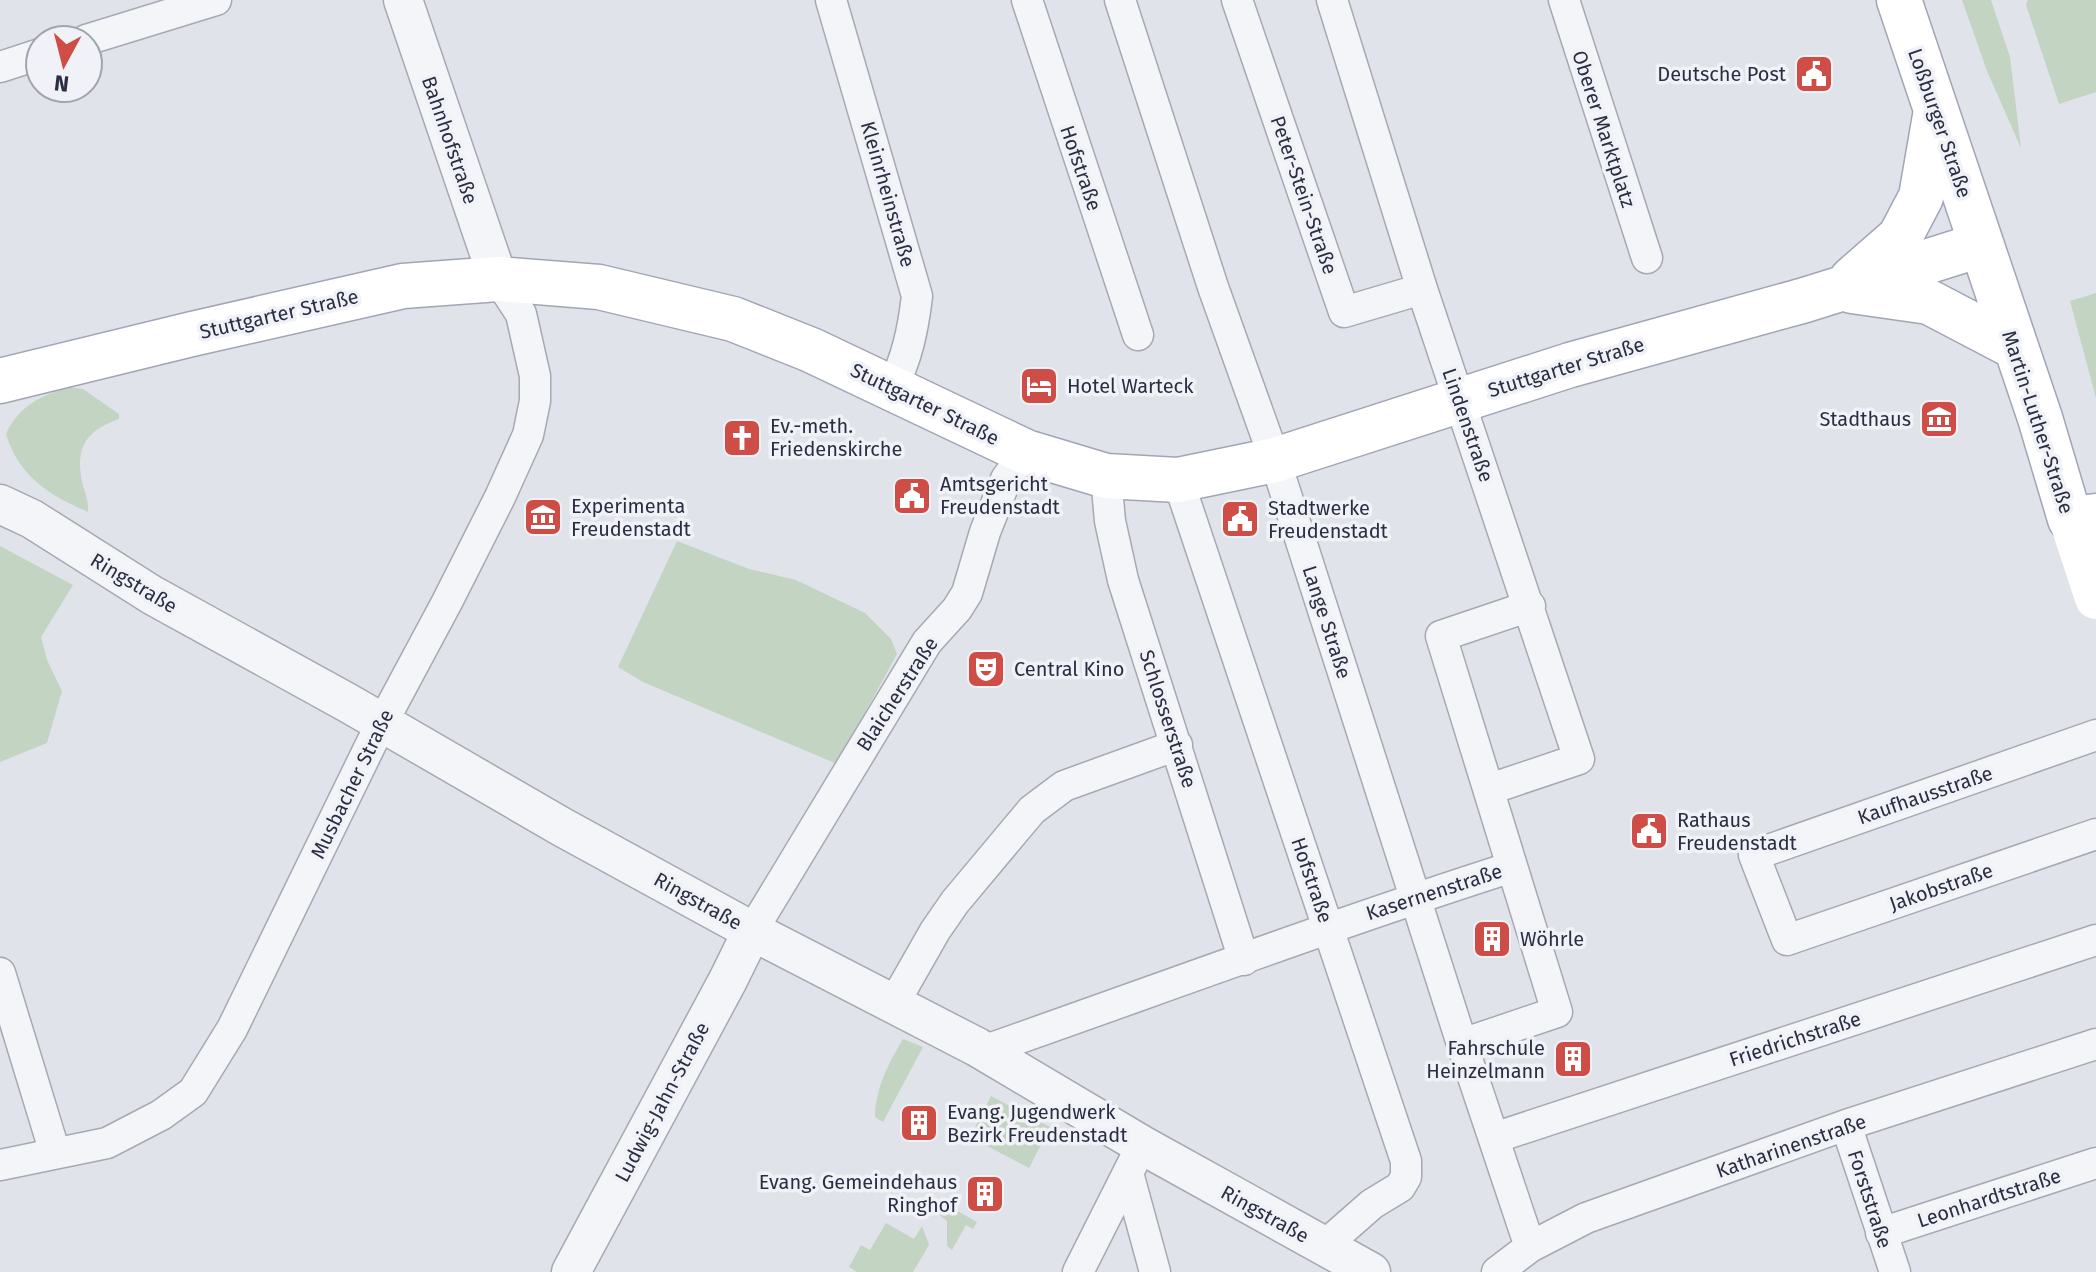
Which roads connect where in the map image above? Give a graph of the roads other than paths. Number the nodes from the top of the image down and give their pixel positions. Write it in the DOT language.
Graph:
graph roads {
  1 [pos="216,0"];
  2 [pos="403,0"];
  3 [pos="831,0"];
  4 [pos="1027,0"];
  5 [pos="1120,0"];
  6 [pos="1237,0"];
  7 [pos="1332,0"];
  8 [pos="1564,0"];
  9 [pos="1899,0"];
  10 [pos="104,34"];
  11 [pos="24,59"];
  12 [pos="0,67"];
  13 [pos="1936,111"];
  14 [pos="1980,245"];
  15 [pos="1647,258"];
  16 [pos="498,279"];
  17 [pos="1422,289"];
  18 [pos="1842,289"];
  19 [pos="1138,335"];
  20 [pos="2013,346"];
  21 [pos="0,381"];
  22 [pos="892,388"];
  23 [pos="1460,399"];
  24 [pos="1026,452"];
  25 [pos="1275,460"];
  26 [pos="1106,476"];
  27 [pos="1178,480"];
  28 [pos="0,487"];
  29 [pos="16,511"];
  30 [pos="2083,517"];
  31 [pos="2096,598"];
  32 [pos="1530,606"];
  33 [pos="382,723"];
  34 [pos="2096,735"];
  35 [pos="1177,745"];
  36 [pos="1490,789"];
  37 [pos="2096,834"];
  38 [pos="1512,867"];
  39 [pos="1415,898"];
  40 [pos="1328,927"];
  41 [pos="752,931"];
  42 [pos="1787,940"];
  43 [pos="2096,940"];
  44 [pos="1244,960"];
  45 [pos="0,973"];
  46 [pos="894,1003"];
  47 [pos="1462,1044"];
  48 [pos="2096,1044"];
  49 [pos="983,1051"];
  50 [pos="1846,1125"];
  51 [pos="1494,1138"];
  52 [pos="55,1153"];
  53 [pos="1135,1159"];
  54 [pos="2096,1163"];
  55 [pos="0,1165"];
  56 [pos="1881,1233"];
  57 [pos="1323,1247"];
  58 [pos="1530,1247"];
  59 [pos="571,1272"];
  60 [pos="1078,1272"];
  61 [pos="1155,1272"];
  62 [pos="1371,1272"];
  63 [pos="1497,1272"];
  64 [pos="1895,1272"];
  1 -- 10 [label="street"];
  2 -- 16 [label="street, Bahnhofstraße"];
  3 -- 22 [label="street, Kleinrheinstraße"];
  4 -- 19 [label="street, Hofstraße"];
  5 -- 25 [label="street, Lange Straße"];
  6 -- 17 [label="street, Peter-Stein-Straße"];
  7 -- 17 [label="street, Lindenstraße"];
  8 -- 15 [label="street, Oberer Marktplatz"];
  9 -- 13 [label="main road, Loßburger Straße"];
  11 -- 12 [label="street"];
  13 -- 14 [label="main road, Loßburger Straße"];
  13 -- 18 [label="main road, Stuttgarter Straße"];
  14 -- 18 [label="main road, Stuttgarter Straße"];
  14 -- 20 [label="main road, Martin-Luther-Straße"];
  16 -- 21 [label="main road, Stuttgarter Straße"];
  16 -- 22 [label="main road, Stuttgarter Straße"];
  16 -- 33 [label="street, Musbacher Straße"];
  17 -- 23 [label="street, Lindenstraße"];
  18 -- 20 [label="main road, Stuttgarter Straße"];
  18 -- 23 [label="main road, Stuttgarter Straße"];
  20 -- 30 [label="main road, Martin-Luther-Straße"];
  22 -- 24 [label="main road, Stuttgarter Straße"];
  23 -- 25 [label="main road, Stuttgarter Straße"];
  23 -- 32 [label="street, Lindenstraße"];
  24 -- 26 [label="main road, Stuttgarter Straße"];
  24 -- 41 [label="street, Blaicherstraße"];
  25 -- 27 [label="main road, Stuttgarter Straße"];
  25 -- 39 [label="street, Lange Straße"];
  26 -- 27 [label="main road, Stuttgarter Straße"];
  26 -- 35 [label="street, Schlosserstraße"];
  27 -- 40 [label="street, Hofstraße"];
  28 -- 29 [label="street, Ringstraße"];
  29 -- 33 [label="street, Ringstraße"];
  30 -- 31 [label="main road, Martin-Luther-Straße"];
  32 -- 36 [label="street"];
  32 -- 36 [label="street, Lindenstraße"];
  33 -- 41 [label="street, Ringstraße"];
  33 -- 52 [label="street, Musbacher Straße"];
  34 -- 42 [label="street, Kaufhausstraße"];
  35 -- 44 [label="street, Schlosserstraße"];
  35 -- 46 [label="street"];
  36 -- 38 [label="street"];
  37 -- 42 [label="street, Jakobstraße"];
  38 -- 39 [label="street, Kasernenstraße"];
  38 -- 47 [label="street, Kasernenstraße"];
  39 -- 40 [label="street, Kasernenstraße"];
  39 -- 47 [label="street, Lange Straße"];
  40 -- 44 [label="street, Kasernenstraße"];
  40 -- 57 [label="street, Hofstraße"];
  41 -- 46 [label="street, Ringstraße"];
  41 -- 59 [label="street, Ludwig-Jahn-Straße"];
  43 -- 51 [label="street, Friedrichstraße"];
  44 -- 49 [label="street, Kasernenstraße"];
  45 -- 52 [label="street"];
  46 -- 49 [label="street, Ringstraße"];
  47 -- 51 [label="street, Lange Straße"];
  48 -- 50 [label="street, Katharinenstraße"];
  49 -- 53 [label="street, Ringstraße"];
  50 -- 56 [label="street, Forststraße"];
  50 -- 58 [label="street, Katharinenstraße"];
  51 -- 58 [label="street, Lange Straße"];
  52 -- 55 [label="street, Musbacher Straße"];
  53 -- 57 [label="street, Ringstraße"];
  53 -- 60 [label="street"];
  53 -- 61 [label="street"];
  54 -- 56 [label="street, Leonhardtstraße"];
  56 -- 64 [label="street, Forststraße"];
  57 -- 62 [label="street, Ringstraße"];
  58 -- 63 [label="street, Katharinenstraße"];
}
